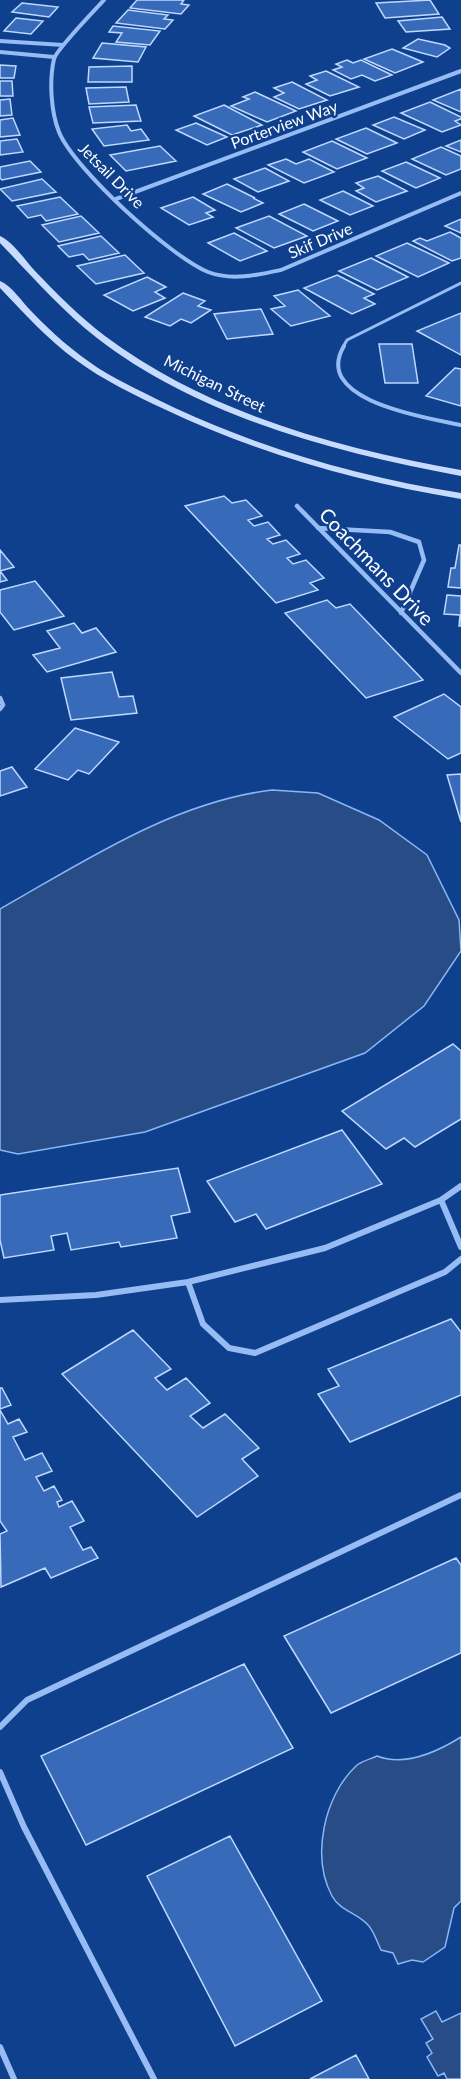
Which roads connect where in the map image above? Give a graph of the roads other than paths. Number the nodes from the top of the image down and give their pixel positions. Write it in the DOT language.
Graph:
graph roads {
  1 [pos="104,0"];
  2 [pos="0,41"];
  3 [pos="63,45"];
  4 [pos="0,52"];
  5 [pos="54,57"];
  6 [pos="461,71"];
  7 [pos="461,193"];
  8 [pos="116,199"];
  9 [pos="0,238"];
  10 [pos="184,260"];
  11 [pos="0,283"];
  12 [pos="461,283"];
  13 [pos="461,425"];
  14 [pos="461,473"];
  15 [pos="461,496"];
  16 [pos="297,506"];
  17 [pos="318,528"];
  18 [pos="401,613"];
  19 [pos="461,673"];
  20 [pos="0,698"];
  21 [pos="0,709"];
  22 [pos="461,1186"];
  23 [pos="441,1200"];
  24 [pos="461,1247"];
  25 [pos="461,1259"];
  26 [pos="188,1282"];
  27 [pos="0,1300"];
  28 [pos="461,1495"];
  29 [pos="0,1727"];
  30 [pos="0,1772"];
  31 [pos="0,2047"];
  32 [pos="14,2079"];
  33 [pos="154,2079"];
  1 -- 3 [label="street"];
  2 -- 3 [label="street"];
  3 -- 5 [label="street"];
  4 -- 5 [label="street"];
  5 -- 8 [label="street, Jetsail Drive"];
  6 -- 8 [label="street, Porterview Way"];
  7 -- 10 [label="street, Skif Drive"];
  8 -- 10 [label="street, Jetsail Drive"];
  9 -- 14 [label="street, Michigan Street"];
  11 -- 15 [label="street, Michigan Street"];
  12 -- 13 [label="lane"];
  16 -- 17 [label="street, Coachmans Drive"];
  17 -- 18 [label="street, Coachmans Drive"];
  17 -- 18 [label="street"];
  18 -- 19 [label="street, Coachmans Drive"];
  20 -- 21 [label="street"];
  22 -- 23 [label="street"];
  23 -- 24 [label="street"];
  23 -- 26 [label="street"];
  25 -- 26 [label="street"];
  26 -- 27 [label="street"];
  28 -- 29 [label="lane"];
  30 -- 33 [label="lane"];
  31 -- 32 [label="lane"];
}
